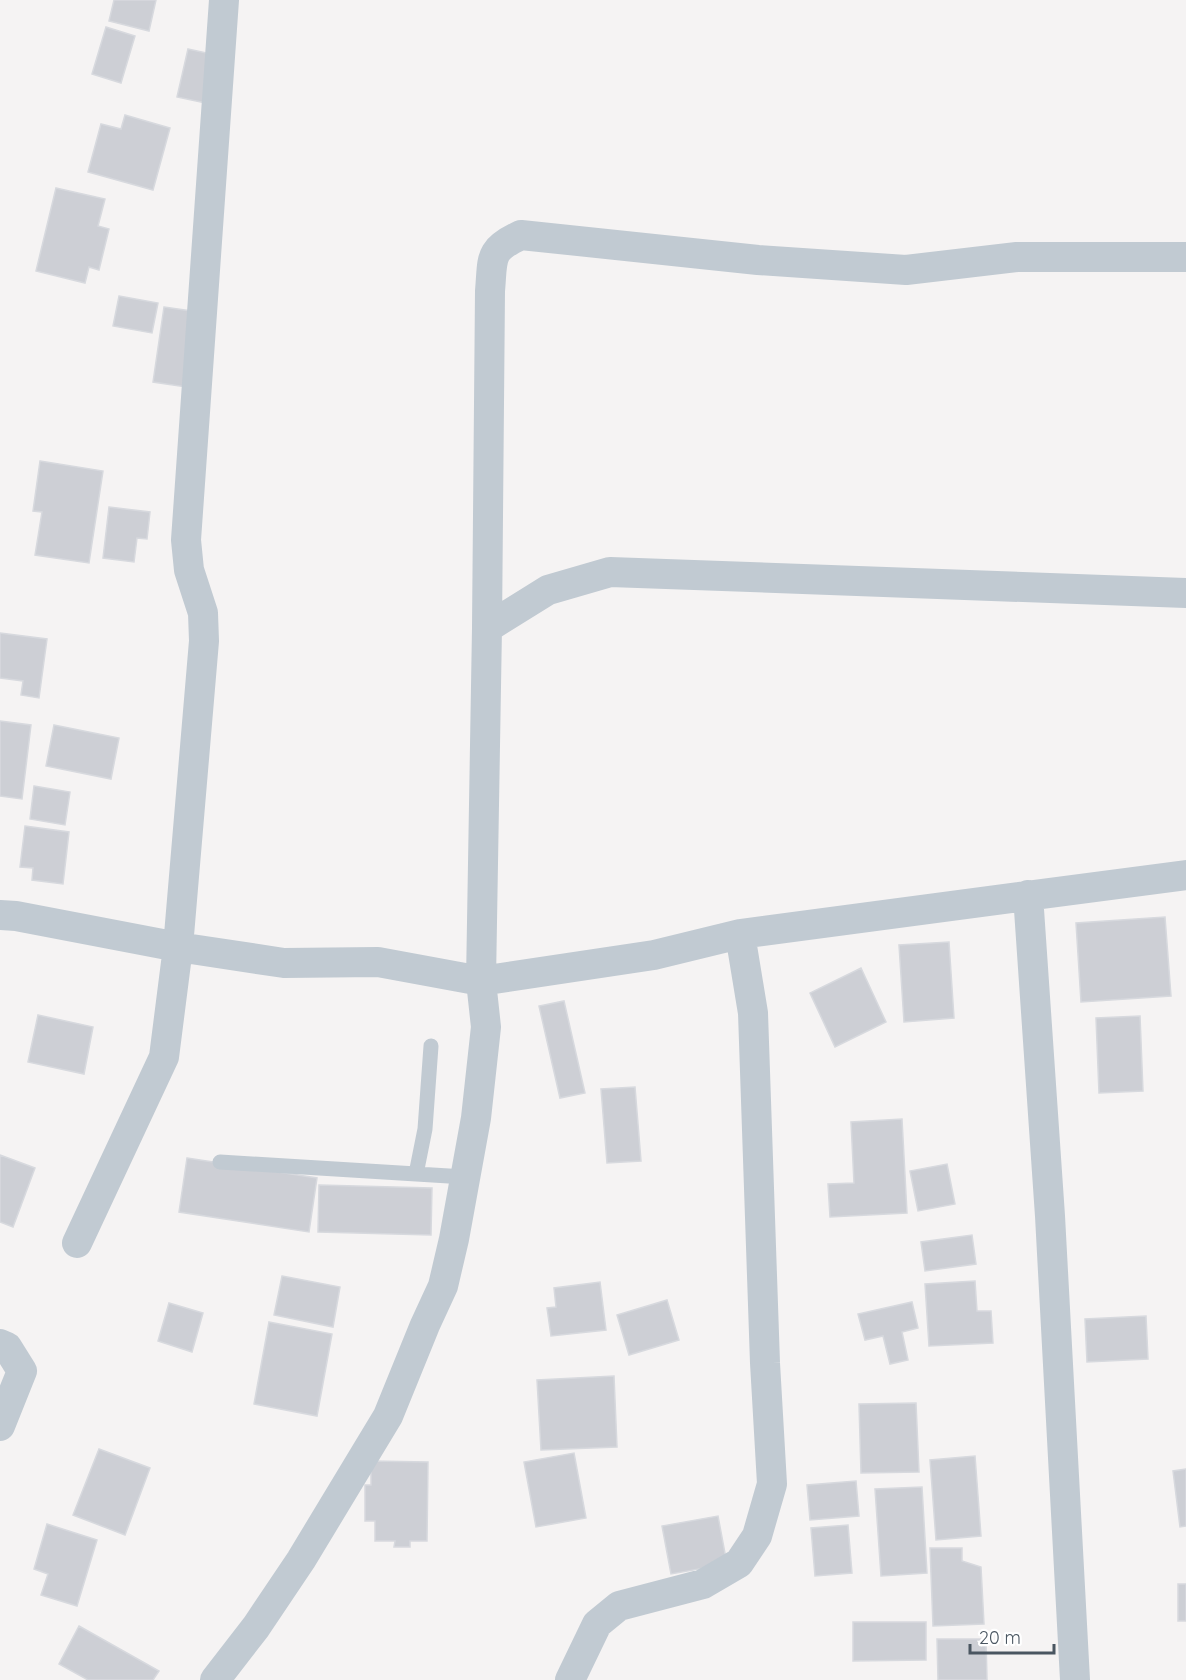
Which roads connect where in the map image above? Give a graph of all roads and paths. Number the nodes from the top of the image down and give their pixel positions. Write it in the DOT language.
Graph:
graph roads {
  1 [pos="225,0"];
  2 [pos="1186,256"];
  3 [pos="1186,593"];
  4 [pos="487,628"];
  5 [pos="1186,875"];
  6 [pos="1028,895"];
  7 [pos="0,915"];
  8 [pos="740,934"];
  9 [pos="178,946"];
  10 [pos="481,981"];
  11 [pos="431,1046"];
  12 [pos="220,1162"];
  13 [pos="416,1173"];
  14 [pos="465,1177"];
  15 [pos="77,1243"];
  16 [pos="0,1344"];
  17 [pos="0,1426"];
  18 [pos="572,1676"];
  19 [pos="215,1680"];
  20 [pos="1075,1680"];
  1 -- 9 [label="street"];
  2 -- 4 [label="street"];
  3 -- 4 [label="street"];
  4 -- 10 [label="street"];
  5 -- 6 [label="street"];
  6 -- 8 [label="street"];
  6 -- 20 [label="street"];
  7 -- 9 [label="street"];
  8 -- 10 [label="street"];
  8 -- 18 [label="street"];
  9 -- 10 [label="street"];
  9 -- 15 [label="street"];
  10 -- 14 [label="street"];
  11 -- 13 [label="lane"];
  12 -- 13 [label="lane"];
  13 -- 14 [label="lane"];
  14 -- 19 [label="street"];
  16 -- 17 [label="street"];
}
